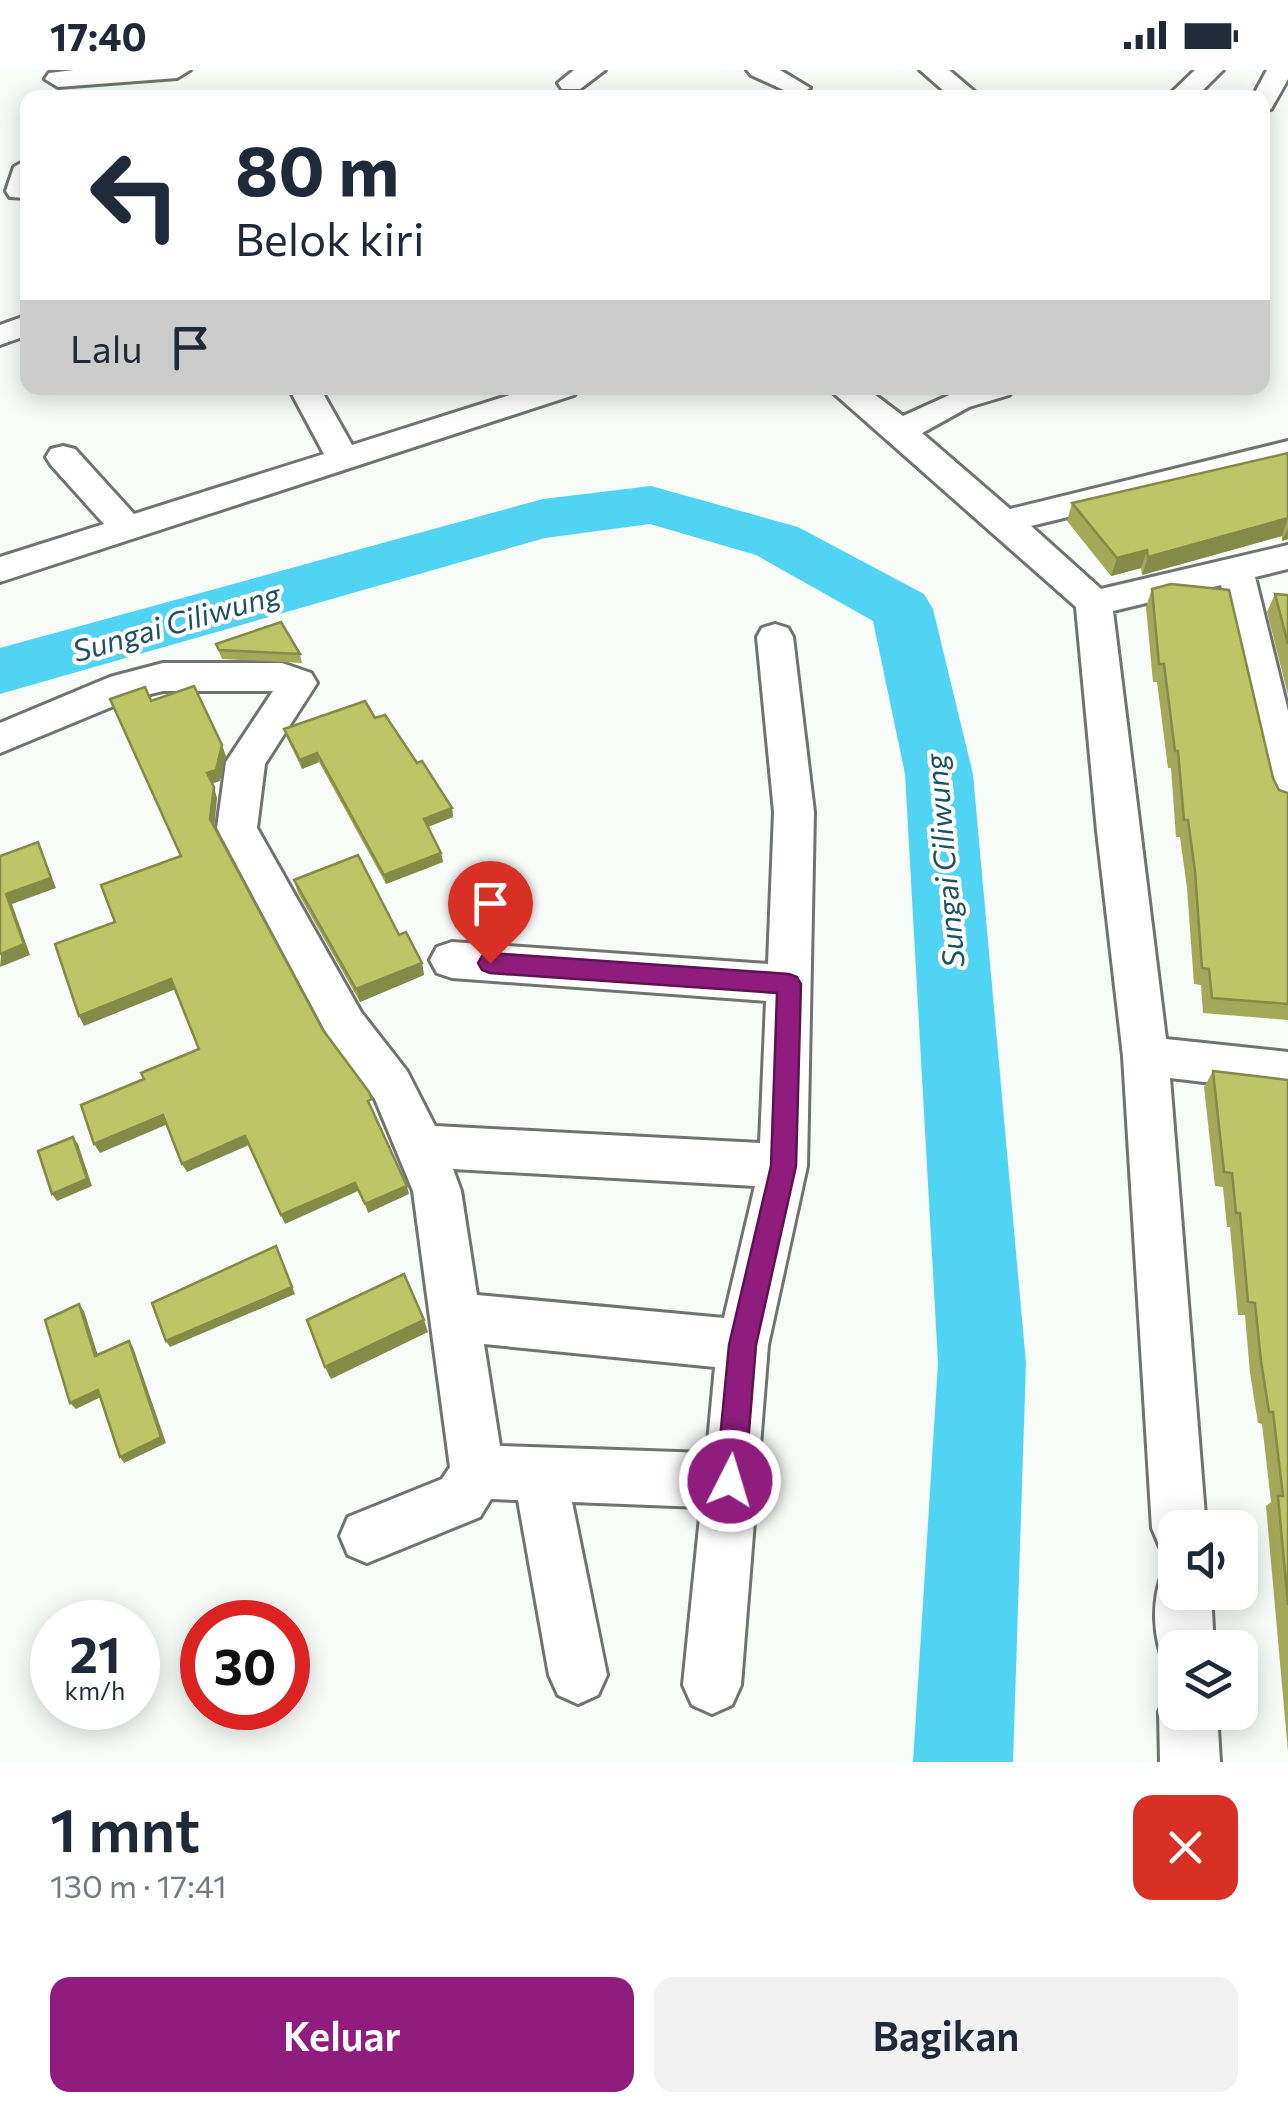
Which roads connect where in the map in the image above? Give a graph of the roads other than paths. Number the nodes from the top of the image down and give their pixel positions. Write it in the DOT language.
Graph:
graph roads {
  1 [pos="178,70"];
  2 [pos="760,70"];
  3 [pos="932,70"];
  4 [pos="1210,70"];
  5 [pos="57,82"];
  6 [pos="796,88"];
  7 [pos="958,90"];
  8 [pos="1188,90"];
  9 [pos="309,395"];
  10 [pos="529,395"];
  11 [pos="855,395"];
  12 [pos="975,395"];
  13 [pos="899,432"];
  14 [pos="1288,452"];
  15 [pos="63,457"];
  16 [pos="343,458"];
  17 [pos="1007,521"];
  18 [pos="127,528"];
  19 [pos="1288,557"];
  20 [pos="0,570"];
  21 [pos="1236,570"];
  22 [pos="1094,602"];
  23 [pos="774,637"];
  24 [pos="0,740"];
  25 [pos="1288,794"];
  26 [pos="452,960"];
  27 [pos="789,984"];
  28 [pos="1146,1056"];
  29 [pos="1288,1072"];
  30 [pos="421,1146"];
  31 [pos="783,1166"];
  32 [pos="456,1317"];
  33 [pos="742,1345"];
  34 [pos="477,1472"];
  35 [pos="540,1475"];
  36 [pos="730,1481"];
  37 [pos="1178,1510"];
  38 [pos="367,1536"];
  39 [pos="578,1676"];
  40 [pos="712,1685"];
  41 [pos="1189,1730"];
  42 [pos="1190,1762"];
  1 -- 5 [label="street"];
  2 -- 6 [label="street"];
  3 -- 7 [label="street"];
  4 -- 8 [label="street"];
  9 -- 16 [label="street"];
  10 -- 16 [label="street"];
  11 -- 13 [label="street"];
  12 -- 13 [label="street"];
  13 -- 17 [label="street"];
  14 -- 17 [label="street"];
  15 -- 18 [label="street"];
  16 -- 18 [label="street"];
  17 -- 22 [label="street"];
  18 -- 20 [label="street"];
  19 -- 21 [label="street"];
  21 -- 22 [label="street"];
  21 -- 25 [label="street"];
  22 -- 28 [label="street"];
  23 -- 27 [label="street"];
  24 -- 30 [label="street"];
  26 -- 27 [label="street"];
  27 -- 31 [label="street"];
  28 -- 29 [label="street"];
  28 -- 37 [label="street"];
  30 -- 31 [label="street"];
  30 -- 32 [label="street"];
  31 -- 33 [label="street"];
  32 -- 33 [label="street"];
  32 -- 34 [label="street"];
  33 -- 36 [label="street"];
  34 -- 35 [label="street"];
  34 -- 38 [label="street"];
  35 -- 36 [label="street"];
  35 -- 39 [label="street"];
  36 -- 40 [label="street"];
  41 -- 42 [label="street"];
}
